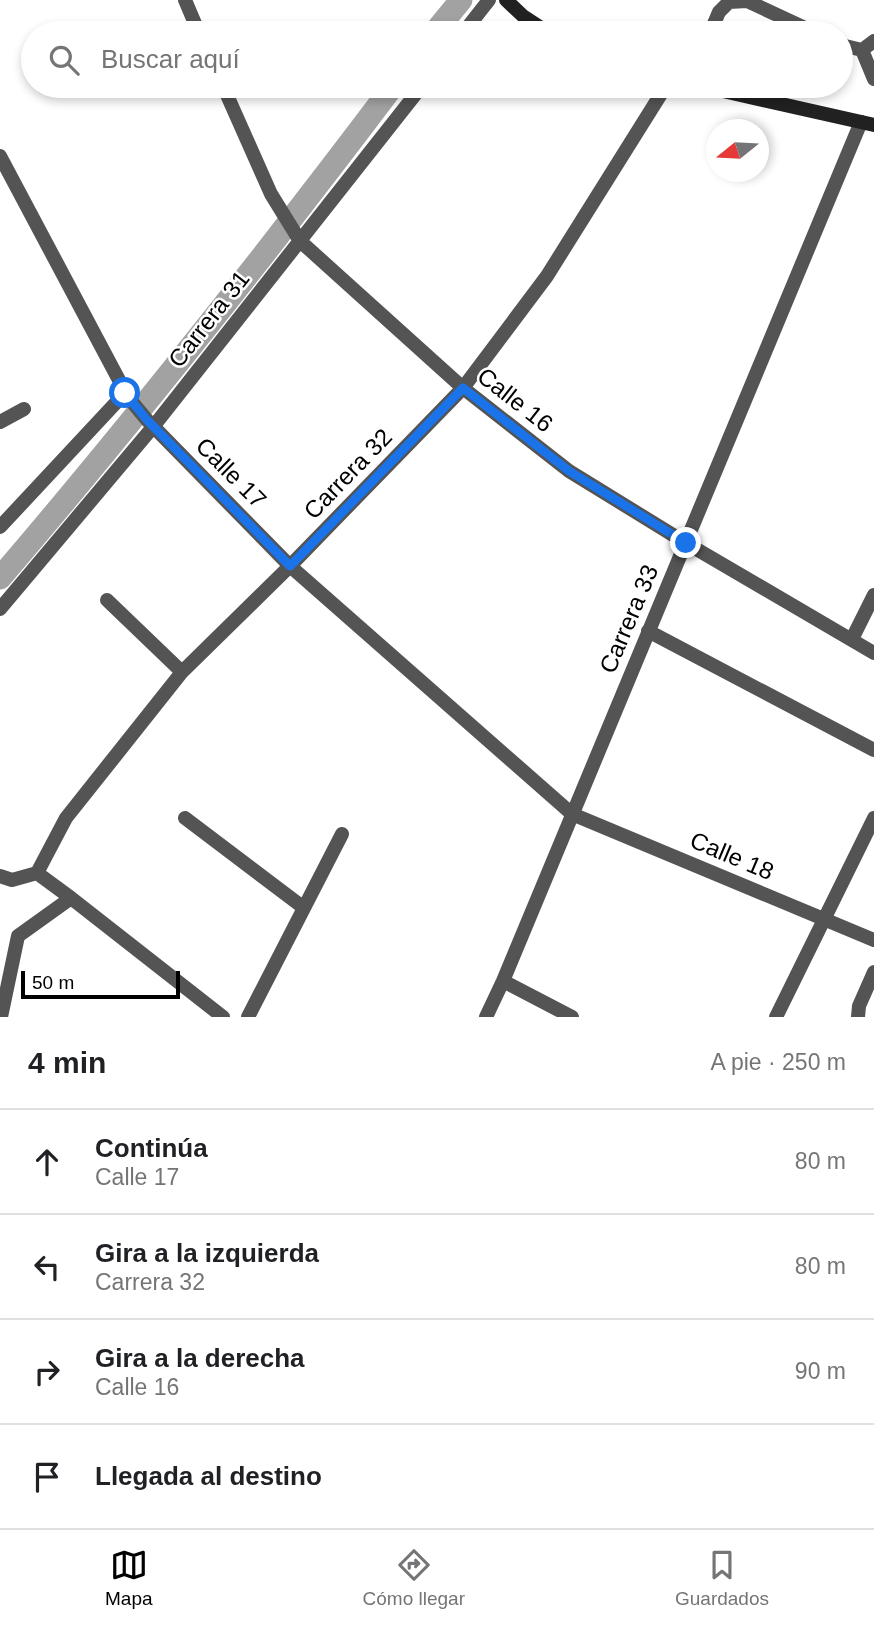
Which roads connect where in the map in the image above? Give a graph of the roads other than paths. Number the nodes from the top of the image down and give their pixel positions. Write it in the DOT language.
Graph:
graph roads {
  1 [pos="185,0"];
  2 [pos="489,0"];
  3 [pos="506,0"];
  4 [pos="730,1"];
  5 [pos="194,21"];
  6 [pos="472,21"];
  7 [pos="531,21"];
  8 [pos="715,21"];
  9 [pos="790,21"];
  10 [pos="868,46"];
  11 [pos="874,79"];
  12 [pos="228,98"];
  13 [pos="412,98"];
  14 [pos="658,98"];
  15 [pos="753,98"];
  16 [pos="867,124"];
  17 [pos="0,156"];
  18 [pos="297,237"];
  19 [pos="463,388"];
  20 [pos="126,395"];
  21 [pos="24,409"];
  22 [pos="0,422"];
  23 [pos="150,424"];
  24 [pos="0,527"];
  25 [pos="686,543"];
  26 [pos="290,566"];
  27 [pos="874,595"];
  28 [pos="107,600"];
  29 [pos="0,609"];
  30 [pos="648,631"];
  31 [pos="852,639"];
  32 [pos="874,653"];
  33 [pos="182,672"];
  34 [pos="874,750"];
  35 [pos="572,814"];
  36 [pos="184,818"];
  37 [pos="874,818"];
  38 [pos="342,834"];
  39 [pos="37,873"];
  40 [pos="0,876"];
  41 [pos="71,898"];
  42 [pos="304,908"];
  43 [pos="824,919"];
  44 [pos="874,940"];
  45 [pos="874,972"];
  46 [pos="503,981"];
  47 [pos="1,1017"];
  48 [pos="223,1017"];
  49 [pos="248,1017"];
  50 [pos="486,1017"];
  51 [pos="572,1017"];
  52 [pos="776,1017"];
  53 [pos="858,1017"];
  1 -- 5 [label="street"];
  2 -- 6 [label="street"];
  3 -- 7 [label="street"];
  4 -- 8 [label="street"];
  4 -- 9 [label="street"];
  10 -- 11 [label="street"];
  12 -- 18 [label="street, Calle 16"];
  13 -- 18 [label="street, Carrera 31"];
  14 -- 19 [label="street, Carrera 32"];
  15 -- 16 [label="street"];
  16 -- 25 [label="street, Carrera 33"];
  17 -- 20 [label="street, Calle 17"];
  18 -- 19 [label="street, Calle 16"];
  18 -- 23 [label="street, Carrera 31"];
  19 -- 25 [label="street, Calle 16"];
  19 -- 26 [label="street, Carrera 32"];
  20 -- 23 [label="street, Calle 17"];
  20 -- 24 [label="street"];
  21 -- 22 [label="street"];
  23 -- 26 [label="street, Calle 17"];
  23 -- 29 [label="street, Carrera 31"];
  25 -- 30 [label="street, Carrera 33"];
  25 -- 31 [label="street, Calle 16"];
  26 -- 33 [label="street, Carrera 32"];
  26 -- 35 [label="street, Calle 17"];
  27 -- 31 [label="street"];
  28 -- 33 [label="street"];
  30 -- 34 [label="street"];
  30 -- 35 [label="street, Carrera 33"];
  31 -- 32 [label="street, Calle 16"];
  33 -- 39 [label="street, Carrera 32"];
  35 -- 43 [label="street, Calle 18"];
  35 -- 46 [label="street, Carrera 33"];
  36 -- 42 [label="street"];
  37 -- 43 [label="street"];
  38 -- 42 [label="street"];
  39 -- 40 [label="street"];
  39 -- 41 [label="street"];
  41 -- 47 [label="street"];
  41 -- 48 [label="street"];
  42 -- 49 [label="street"];
  43 -- 44 [label="street, Calle 18"];
  43 -- 52 [label="street"];
  45 -- 53 [label="street"];
  46 -- 50 [label="street, Carrera 33"];
  46 -- 51 [label="street"];
}
